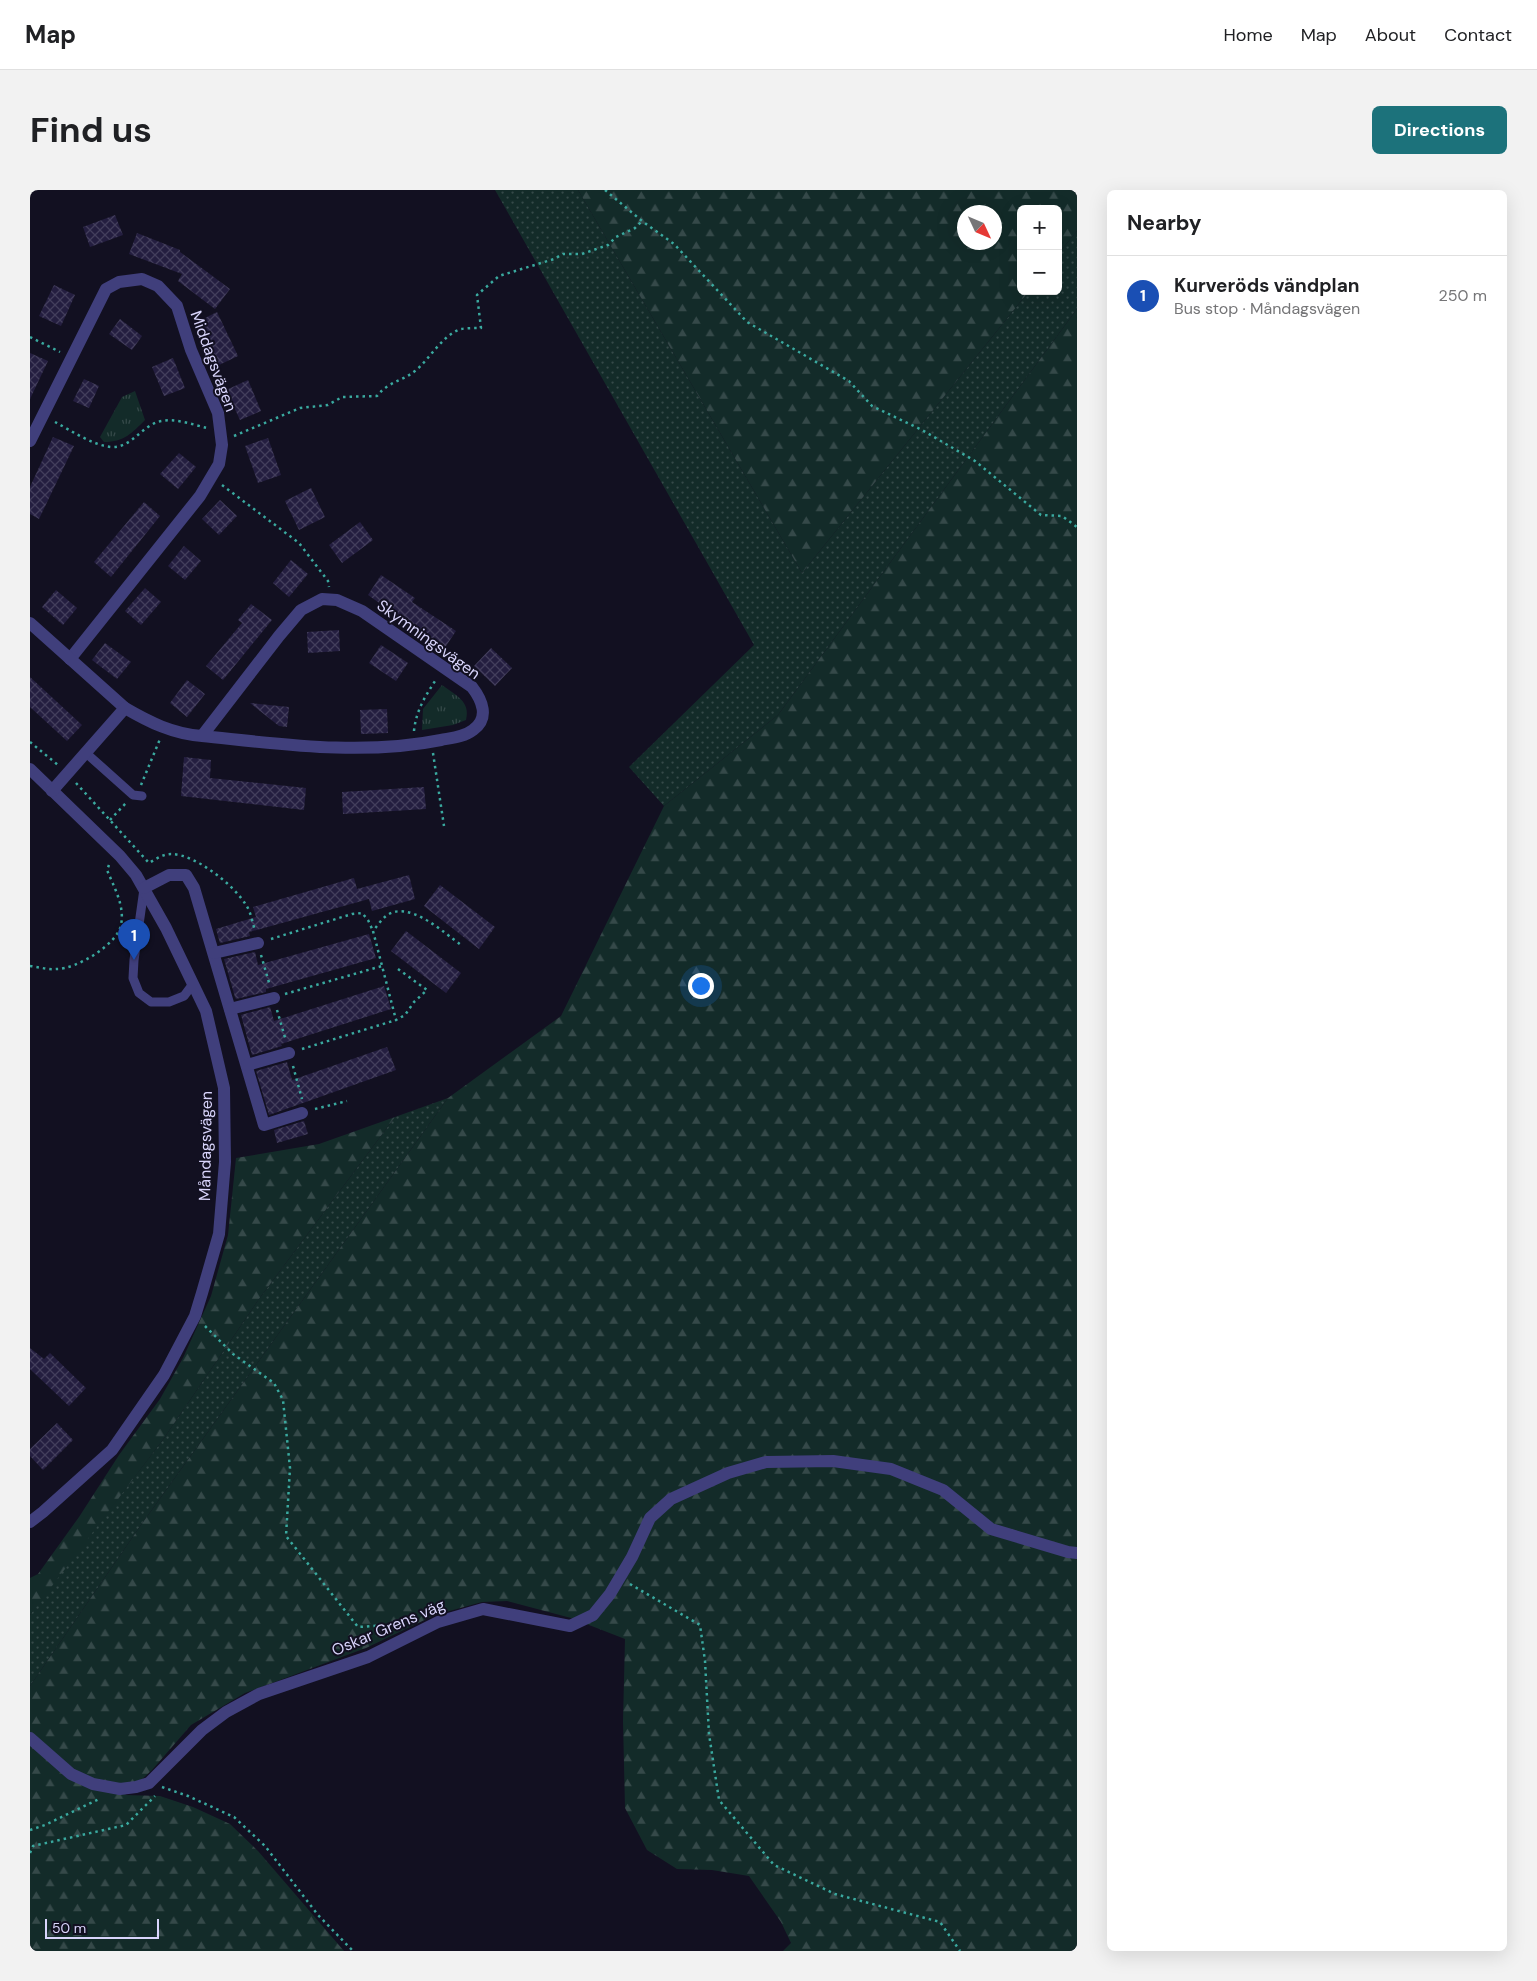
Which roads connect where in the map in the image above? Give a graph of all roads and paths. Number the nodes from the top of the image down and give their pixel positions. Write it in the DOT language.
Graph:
graph roads {
  1 [pos="605,190"];
  2 [pos="642,221"];
  3 [pos="30,337"];
  4 [pos="71,357"];
  5 [pos="42,416"];
  6 [pos="220,435"];
  7 [pos="30,441"];
  8 [pos="211,477"];
  9 [pos="1077,527"];
  10 [pos="330,600"];
  11 [pos="30,623"];
  12 [pos="70,659"];
  13 [pos="444,669"];
  14 [pos="125,708"];
  15 [pos="165,728"];
  16 [pos="202,736"];
  17 [pos="432,742"];
  18 [pos="414,745"];
  19 [pos="86,753"];
  20 [pos="30,769"];
  21 [pos="52,791"];
  22 [pos="137,796"];
  23 [pos="110,820"];
  24 [pos="444,826"];
  25 [pos="133,845"];
  26 [pos="120,856"];
  27 [pos="144,888"];
  28 [pos="373,930"];
  29 [pos="258,943"];
  30 [pos="461,945"];
  31 [pos="214,953"];
  32 [pos="30,966"];
  33 [pos="382,966"];
  34 [pos="398,969"];
  35 [pos="193,984"];
  36 [pos="274,998"];
  37 [pos="230,1009"];
  38 [pos="396,1020"];
  39 [pos="289,1053"];
  40 [pos="247,1065"];
  41 [pos="302,1113"];
  42 [pos="195,1316"];
  43 [pos="30,1522"];
  44 [pos="1077,1553"];
  45 [pos="619,1578"];
  46 [pos="402,1624"];
  47 [pos="30,1738"];
  48 [pos="149,1783"];
  49 [pos="163,1788"];
  50 [pos="120,1789"];
  51 [pos="30,1830"];
  52 [pos="30,1853"];
  53 [pos="353,1951"];
  54 [pos="960,1951"];
  1 -- 2 [label="path"];
  2 -- 6 [label="path"];
  2 -- 9 [label="path"];
  3 -- 4 [label="path"];
  4 -- 5 [label="street, Middagsvägen"];
  4 -- 6 [label="street, Middagsvägen"];
  5 -- 6 [label="path"];
  5 -- 7 [label="street, Middagsvägen"];
  6 -- 8 [label="street, Middagsvägen"];
  8 -- 10 [label="path"];
  8 -- 12 [label="street, Middagsvägen"];
  10 -- 13 [label="street, Skymningsvägen"];
  10 -- 16 [label="street"];
  11 -- 12 [label="street"];
  12 -- 14 [label="street"];
  13 -- 17 [label="street, Skymningsvägen"];
  13 -- 18 [label="path"];
  14 -- 15 [label="street, Skymningsvägen"];
  14 -- 19 [label="street"];
  15 -- 16 [label="street, Skymningsvägen"];
  15 -- 22 [label="path"];
  16 -- 18 [label="street, Skymningsvägen"];
  17 -- 18 [label="street, Skymningsvägen"];
  17 -- 24 [label="path"];
  19 -- 21 [label="street"];
  19 -- 22 [label="lane"];
  20 -- 21 [label="street, Måndagsvägen"];
  21 -- 26 [label="street, Måndagsvägen"];
  22 -- 23 [label="path"];
  25 -- 26 [label="path"];
  26 -- 27 [label="street, Måndagsvägen"];
  26 -- 32 [label="path"];
  27 -- 31 [label="street"];
  27 -- 35 [label="street, Måndagsvägen"];
  27 -- 35 [label="lane"];
  28 -- 29 [label="path"];
  28 -- 30 [label="path"];
  28 -- 33 [label="path"];
  29 -- 31 [label="street"];
  31 -- 37 [label="street"];
  33 -- 36 [label="path"];
  33 -- 38 [label="path"];
  34 -- 38 [label="path"];
  35 -- 42 [label="street, Måndagsvägen"];
  36 -- 37 [label="street"];
  37 -- 40 [label="street"];
  38 -- 39 [label="path"];
  39 -- 40 [label="street"];
  40 -- 41 [label="street"];
  42 -- 43 [label="street, Måndagsvägen"];
  42 -- 46 [label="path"];
  44 -- 45 [label="street, Oskar Grens väg"];
  45 -- 48 [label="street, Oskar Grens väg"];
  45 -- 54 [label="path"];
  47 -- 50 [label="street"];
  48 -- 49 [label="path"];
  48 -- 50 [label="street"];
  49 -- 52 [label="path"];
  49 -- 53 [label="path"];
  50 -- 51 [label="path"];
}
